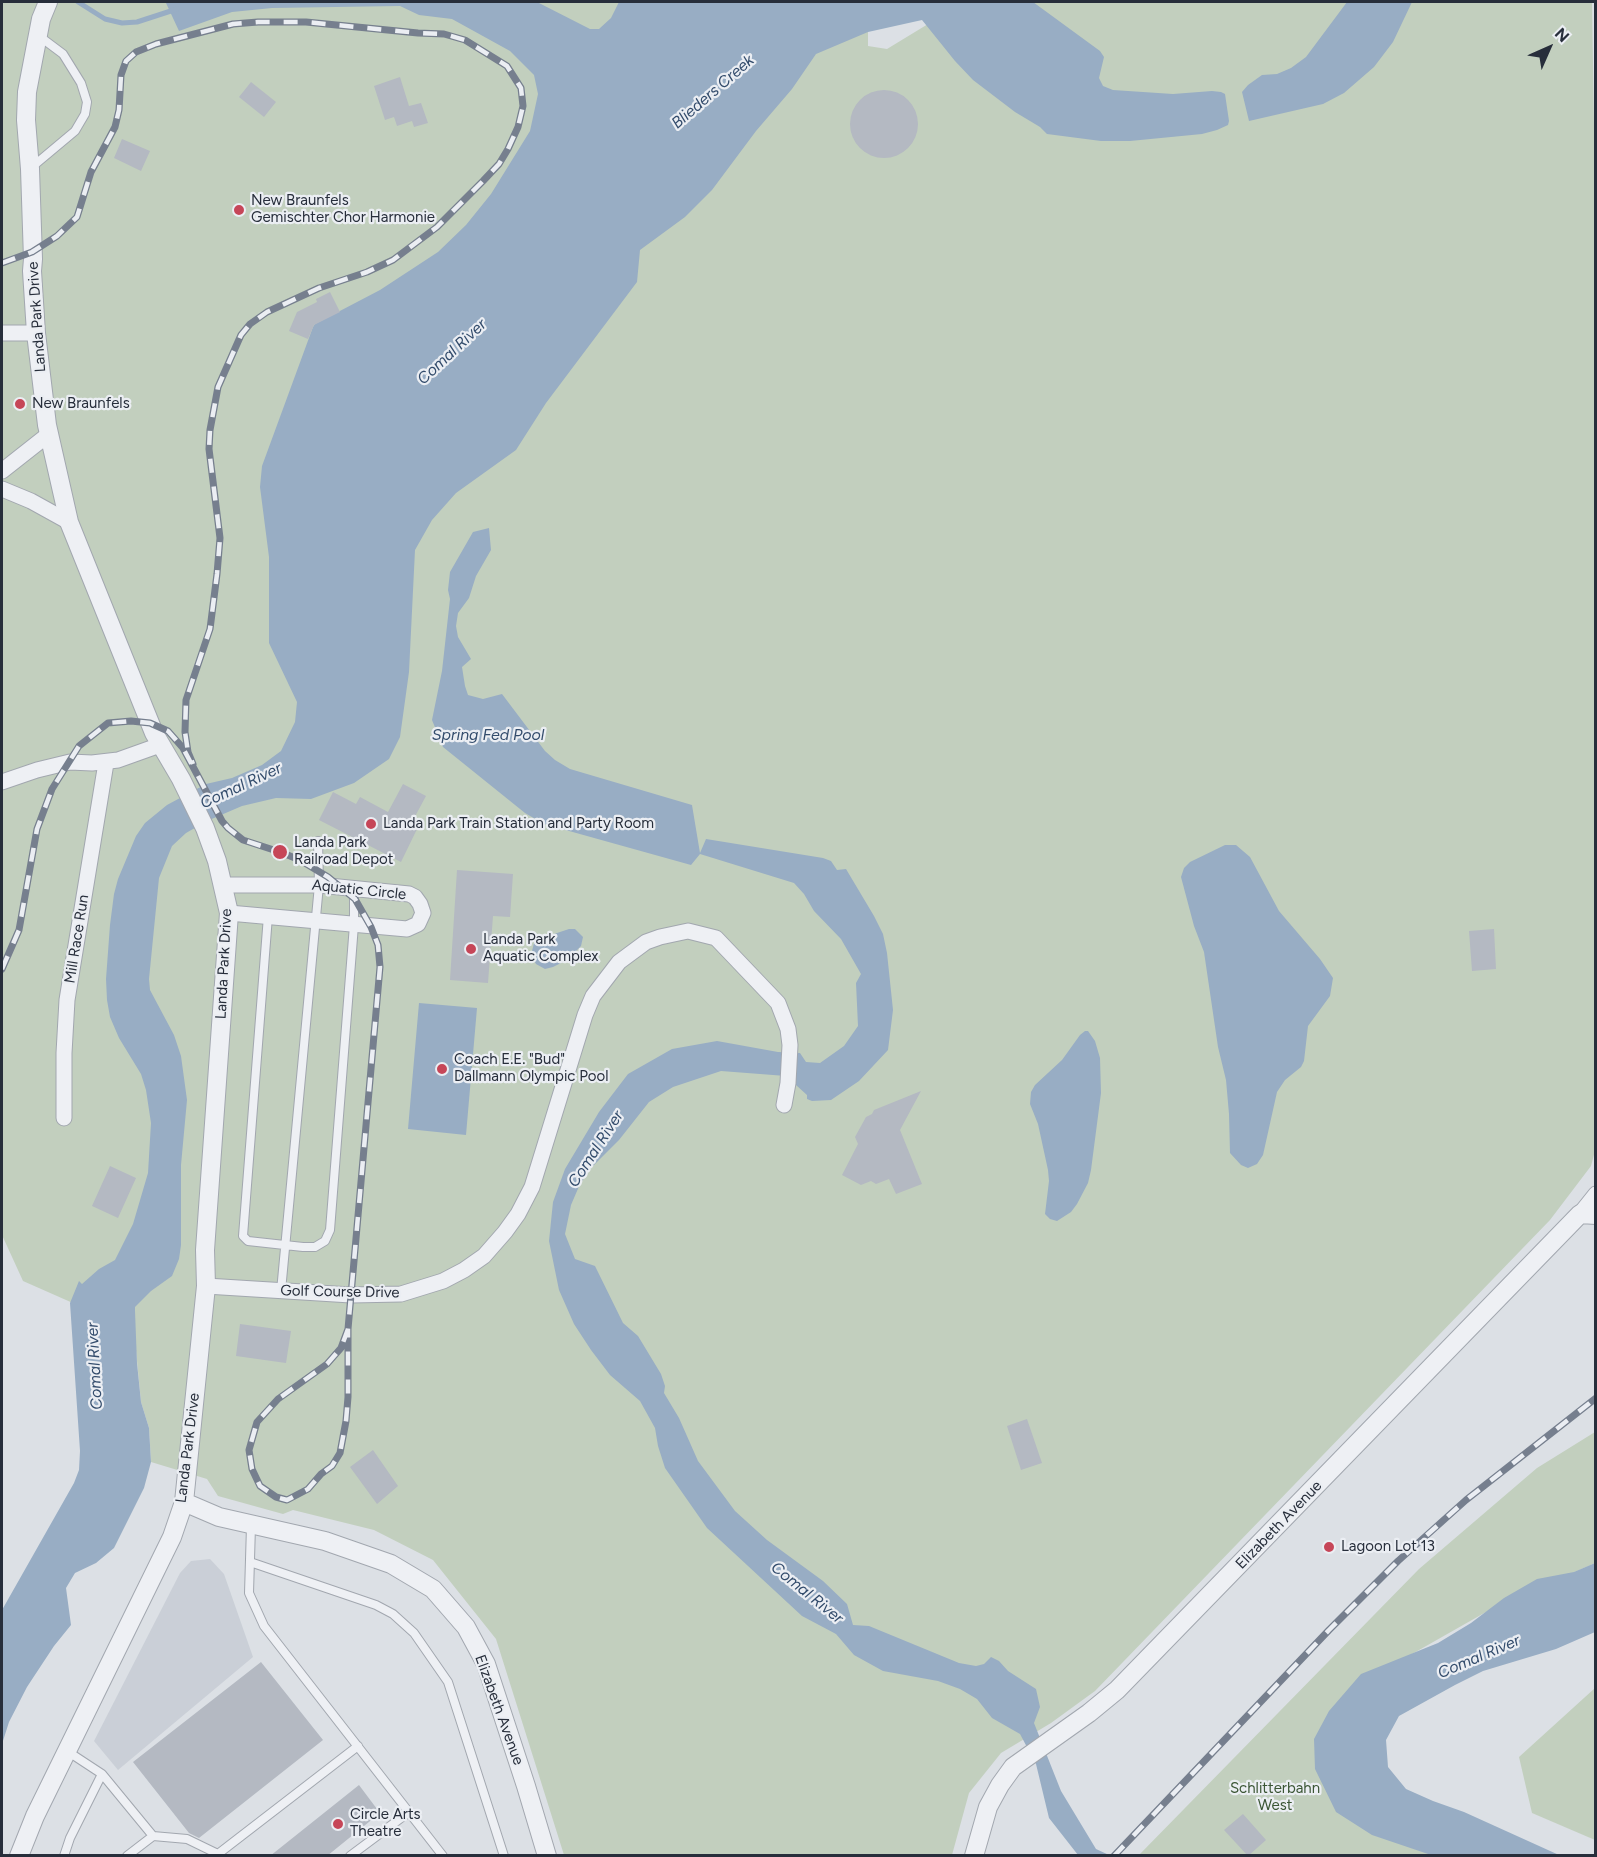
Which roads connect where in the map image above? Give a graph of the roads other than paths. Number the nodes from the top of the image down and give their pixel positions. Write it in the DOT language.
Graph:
graph roads {
  1 [pos="48,2"];
  2 [pos="38,35"];
  3 [pos="30,168"];
  4 [pos="2,333"];
  5 [pos="36,333"];
  6 [pos="49,434"];
  7 [pos="2,471"];
  8 [pos="2,489"];
  9 [pos="69,522"];
  10 [pos="160,745"];
  11 [pos="106,763"];
  12 [pos="2,782"];
  13 [pos="318,841"];
  14 [pos="224,885"];
  15 [pos="319,885"];
  16 [pos="354,888"];
  17 [pos="229,913"];
  18 [pos="268,916"];
  19 [pos="316,922"];
  20 [pos="354,925"];
  21 [pos="784,1105"];
  22 [pos="64,1118"];
  23 [pos="1596,1194"];
  24 [pos="1588,1215"];
  25 [pos="284,1245"];
  26 [pos="206,1286"];
  27 [pos="281,1291"];
  28 [pos="184,1502"];
  29 [pos="251,1524"];
  30 [pos="250,1562"];
  31 [pos="358,1746"];
  32 [pos="67,1751"];
  33 [pos="102,1774"];
  34 [pos="409,1812"];
  35 [pos="153,1836"];
  36 [pos="19,1856"];
  37 [pos="64,1856"];
  38 [pos="127,1856"];
  39 [pos="350,1856"];
  40 [pos="443,1856"];
  41 [pos="504,1856"];
  42 [pos="547,1856"];
  43 [pos="974,1856"];
  1 -- 2 [label="street, Landa Park Drive"];
  2 -- 3 [label="street, Landa Park Drive"];
  2 -- 3 [label="lane"];
  3 -- 5 [label="street, Landa Park Drive"];
  4 -- 5 [label="street"];
  5 -- 6 [label="street, Landa Park Drive"];
  6 -- 7 [label="street"];
  6 -- 9 [label="street, Landa Park Drive"];
  8 -- 9 [label="street"];
  9 -- 10 [label="street, Landa Park Drive"];
  10 -- 11 [label="street"];
  10 -- 14 [label="street, Landa Park Drive"];
  11 -- 12 [label="street"];
  11 -- 22 [label="street, Mill Race Run"];
  13 -- 15 [label="lane"];
  14 -- 15 [label="street, Aquatic Circle"];
  14 -- 17 [label="street, Landa Park Drive"];
  15 -- 16 [label="street, Aquatic Circle"];
  15 -- 19 [label="lane"];
  16 -- 20 [label="lane"];
  16 -- 20 [label="street, Aquatic Circle"];
  17 -- 18 [label="street, Aquatic Circle"];
  17 -- 26 [label="street, Landa Park Drive"];
  18 -- 19 [label="street, Aquatic Circle"];
  18 -- 25 [label="lane"];
  19 -- 20 [label="street, Aquatic Circle"];
  19 -- 25 [label="lane"];
  20 -- 25 [label="lane"];
  21 -- 27 [label="street, Golf Course Drive"];
  23 -- 24 [label="street, Elizabeth Avenue"];
  24 -- 43 [label="street, Elizabeth Avenue"];
  25 -- 27 [label="lane"];
  26 -- 27 [label="street, Golf Course Drive"];
  26 -- 28 [label="street, Landa Park Drive"];
  28 -- 29 [label="street, Elizabeth Avenue"];
  28 -- 32 [label="street, Landa Park Drive"];
  29 -- 30 [label="lane"];
  29 -- 42 [label="street, Elizabeth Avenue"];
  30 -- 31 [label="lane"];
  30 -- 41 [label="lane"];
  31 -- 34 [label="lane"];
  31 -- 35 [label="lane"];
  32 -- 33 [label="lane"];
  32 -- 36 [label="street, Landa Park Drive"];
  33 -- 35 [label="lane"];
  33 -- 37 [label="lane"];
  34 -- 39 [label="lane"];
  34 -- 40 [label="lane"];
  35 -- 38 [label="lane"];
}
